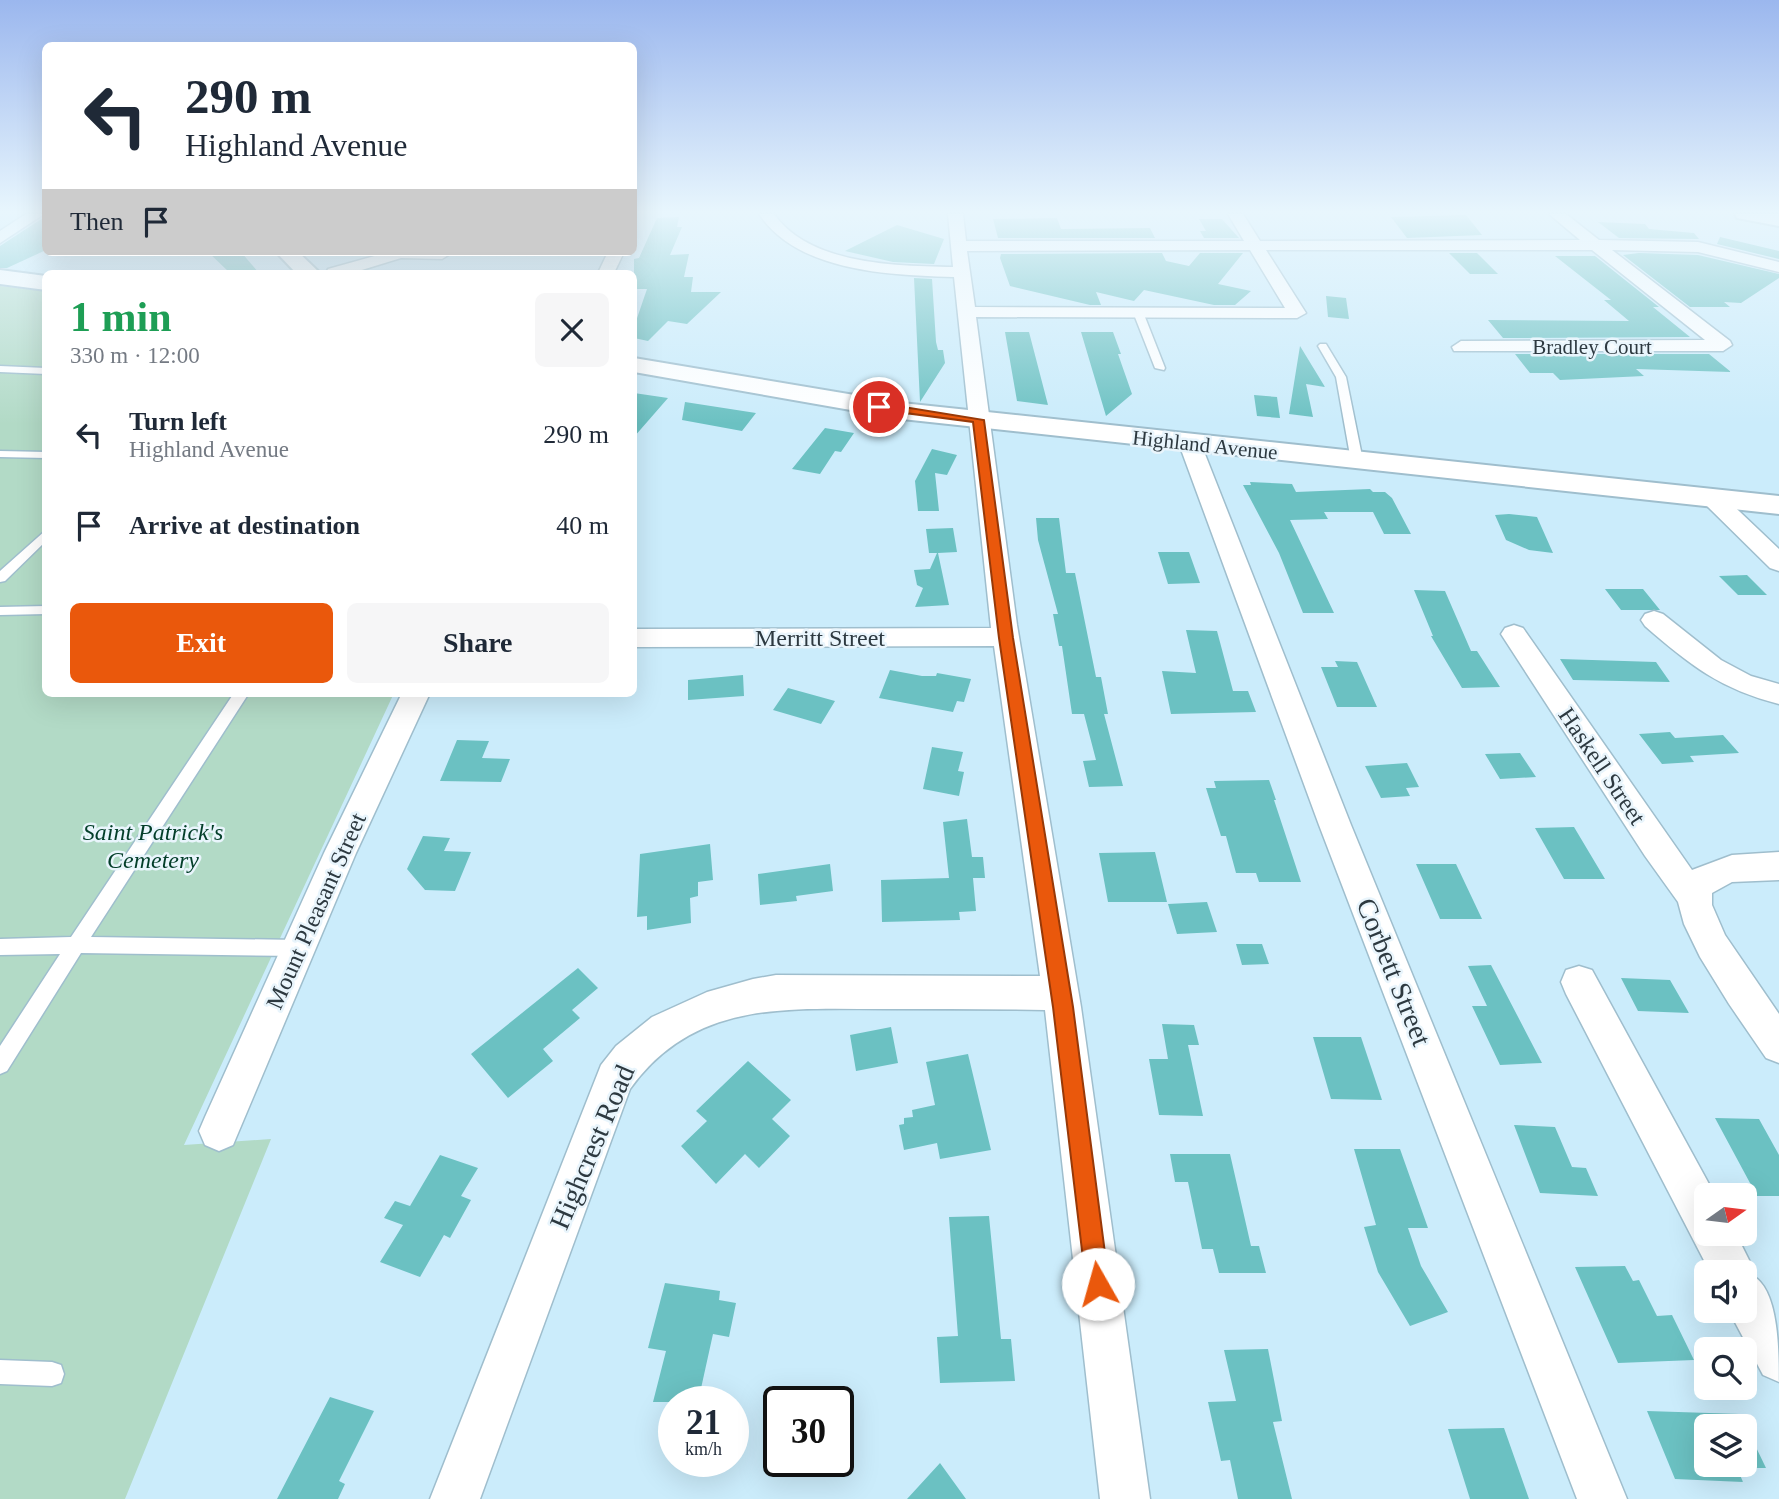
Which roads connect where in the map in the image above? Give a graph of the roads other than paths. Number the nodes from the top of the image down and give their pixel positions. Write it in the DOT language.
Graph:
graph roads {
  1 [pos="964,284"];
  2 [pos="1280,284"];
  3 [pos="1644,284"];
  4 [pos="967,312"];
  5 [pos="1138,312"];
  6 [pos="1323,346"];
  7 [pos="1461,347"];
  8 [pos="637,366"];
  9 [pos="1160,368"];
  10 [pos="0,369"];
  11 [pos="42,372"];
  12 [pos="978,420"];
  13 [pos="1190,444"];
  14 [pos="0,454"];
  15 [pos="42,456"];
  16 [pos="1357,461"];
  17 [pos="1712,498"];
  18 [pos="1779,505"];
  19 [pos="42,538"];
  20 [pos="1779,563"];
  21 [pos="0,578"];
  22 [pos="42,610"];
  23 [pos="0,611"];
  24 [pos="1654,620"];
  25 [pos="1514,634"];
  26 [pos="1006,638"];
  27 [pos="637,639"];
  28 [pos="1779,694"];
  29 [pos="239,697"];
  30 [pos="414,697"];
  31 [pos="1779,866"];
  32 [pos="1694,897"];
  33 [pos="76,945"];
  34 [pos="0,947"];
  35 [pos="299,948"];
  36 [pos="1579,982"];
  37 [pos="1061,993"];
  38 [pos="1779,1045"];
  39 [pos="0,1064"];
  40 [pos="219,1131"];
  41 [pos="1694,1199"];
  42 [pos="1757,1317"];
  43 [pos="1779,1359"];
  44 [pos="0,1373"];
  45 [pos="52,1374"];
  46 [pos="455,1499"];
  47 [pos="1125,1499"];
  48 [pos="1602,1499"];
  1 -- 4 [label="street"];
  2 -- 5 [label="street"];
  3 -- 7 [label="street, Bradley Court"];
  4 -- 5 [label="street"];
  4 -- 12 [label="street"];
  5 -- 9 [label="lane"];
  6 -- 16 [label="lane"];
  8 -- 12 [label="main road, Highland Avenue"];
  10 -- 11 [label="lane"];
  12 -- 13 [label="main road, Highland Avenue"];
  12 -- 26 [label="street"];
  13 -- 16 [label="main road, Highland Avenue"];
  13 -- 48 [label="street, Corbett Street"];
  14 -- 15 [label="lane"];
  16 -- 17 [label="main road, Highland Avenue"];
  17 -- 18 [label="main road, Highland Avenue"];
  17 -- 20 [label="street"];
  19 -- 21 [label="lane"];
  22 -- 23 [label="lane"];
  24 -- 28 [label="street"];
  25 -- 32 [label="street, Haskell Street"];
  26 -- 27 [label="street, Merritt Street"];
  26 -- 37 [label="street"];
  29 -- 33 [label="lane"];
  30 -- 35 [label="street, Mount Pleasant Street"];
  31 -- 32 [label="street"];
  32 -- 38 [label="street"];
  33 -- 34 [label="lane"];
  33 -- 35 [label="lane"];
  33 -- 39 [label="lane"];
  35 -- 40 [label="street, Mount Pleasant Street"];
  36 -- 41 [label="street"];
  37 -- 46 [label="street, Highcrest Road"];
  37 -- 47 [label="street"];
  42 -- 43 [label="street"];
  44 -- 45 [label="lane"];
}
